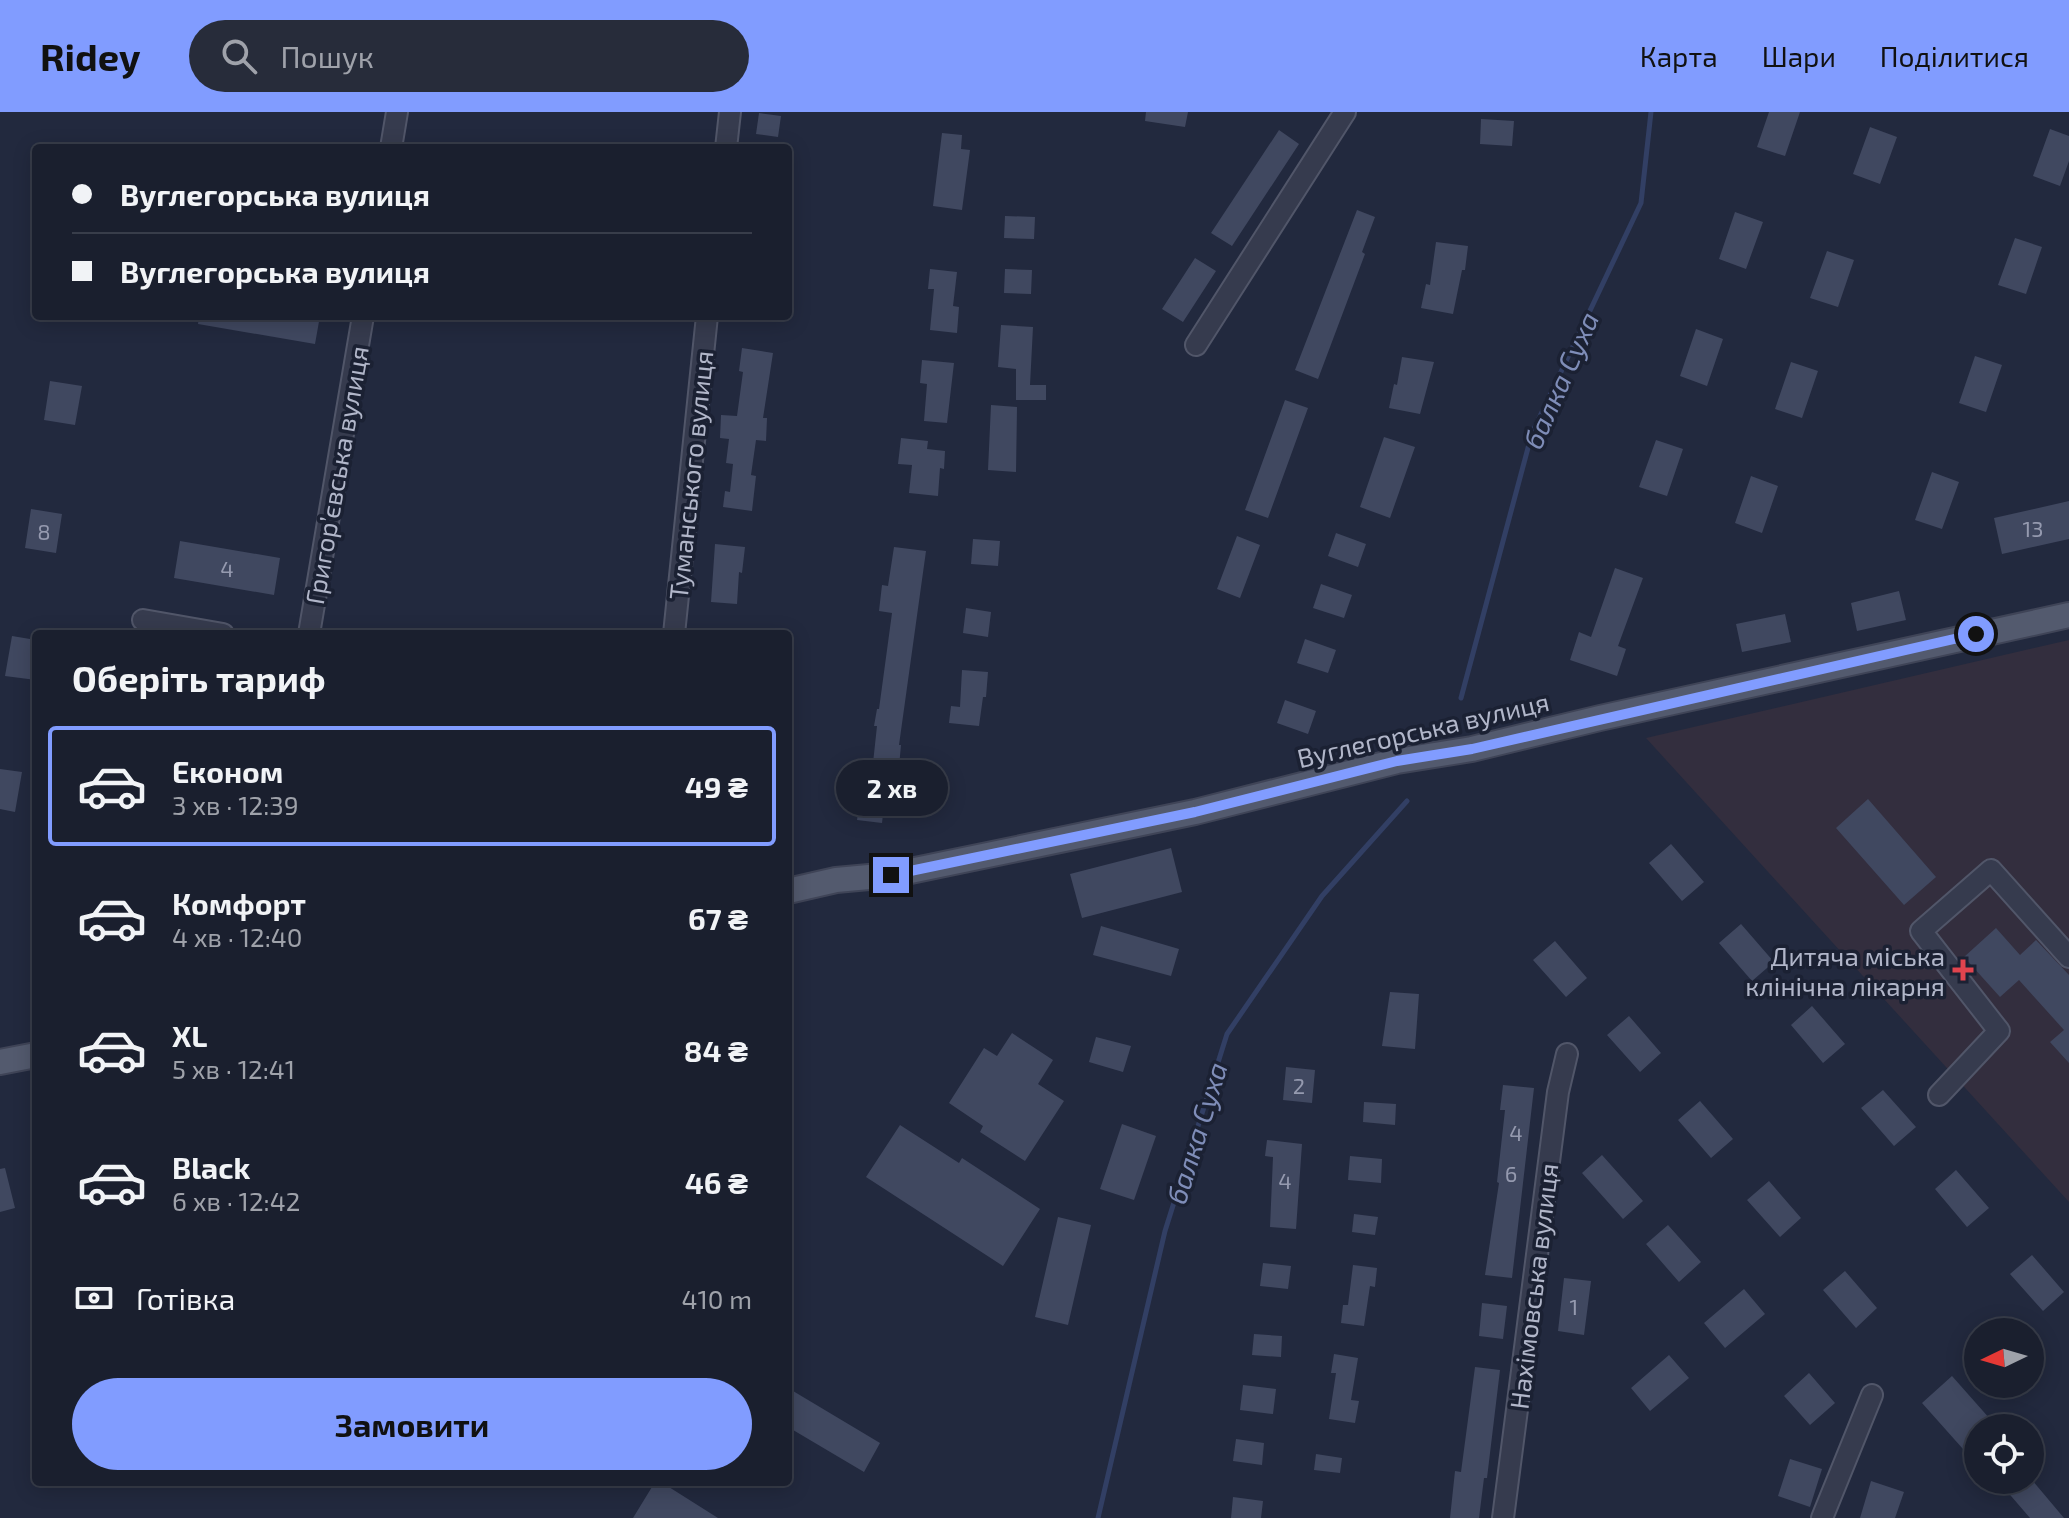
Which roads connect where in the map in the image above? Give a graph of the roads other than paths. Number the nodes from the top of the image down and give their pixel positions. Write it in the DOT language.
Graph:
graph roads {
  1 [pos="397,112"];
  2 [pos="730,112"];
  3 [pos="1345,112"];
  4 [pos="392,144"];
  5 [pos="726,144"];
  6 [pos="362,320"];
  7 [pos="707,320"];
  8 [pos="1196,345"];
  9 [pos="2069,615"];
  10 [pos="143,620"];
  11 [pos="200,630"];
  12 [pos="310,630"];
  13 [pos="674,630"];
  14 [pos="792,890"];
  15 [pos="2069,957"];
  16 [pos="1567,1054"];
  17 [pos="32,1056"];
  18 [pos="0,1062"];
  19 [pos="1939,1095"];
  20 [pos="1872,1395"];
  21 [pos="1503,1518"];
  22 [pos="1822,1518"];
  1 -- 4 [label="street"];
  2 -- 5 [label="street"];
  3 -- 8 [label="street"];
  6 -- 12 [label="street, Григор’євська вулиця"];
  7 -- 13 [label="street, Туманського вулиця"];
  9 -- 14 [label="main road, Вуглегорська вулиця"];
  10 -- 11 [label="street"];
  15 -- 19 [label="street"];
  16 -- 21 [label="street, Нахімовська вулиця"];
  17 -- 18 [label="main road"];
  20 -- 22 [label="street"];
}
